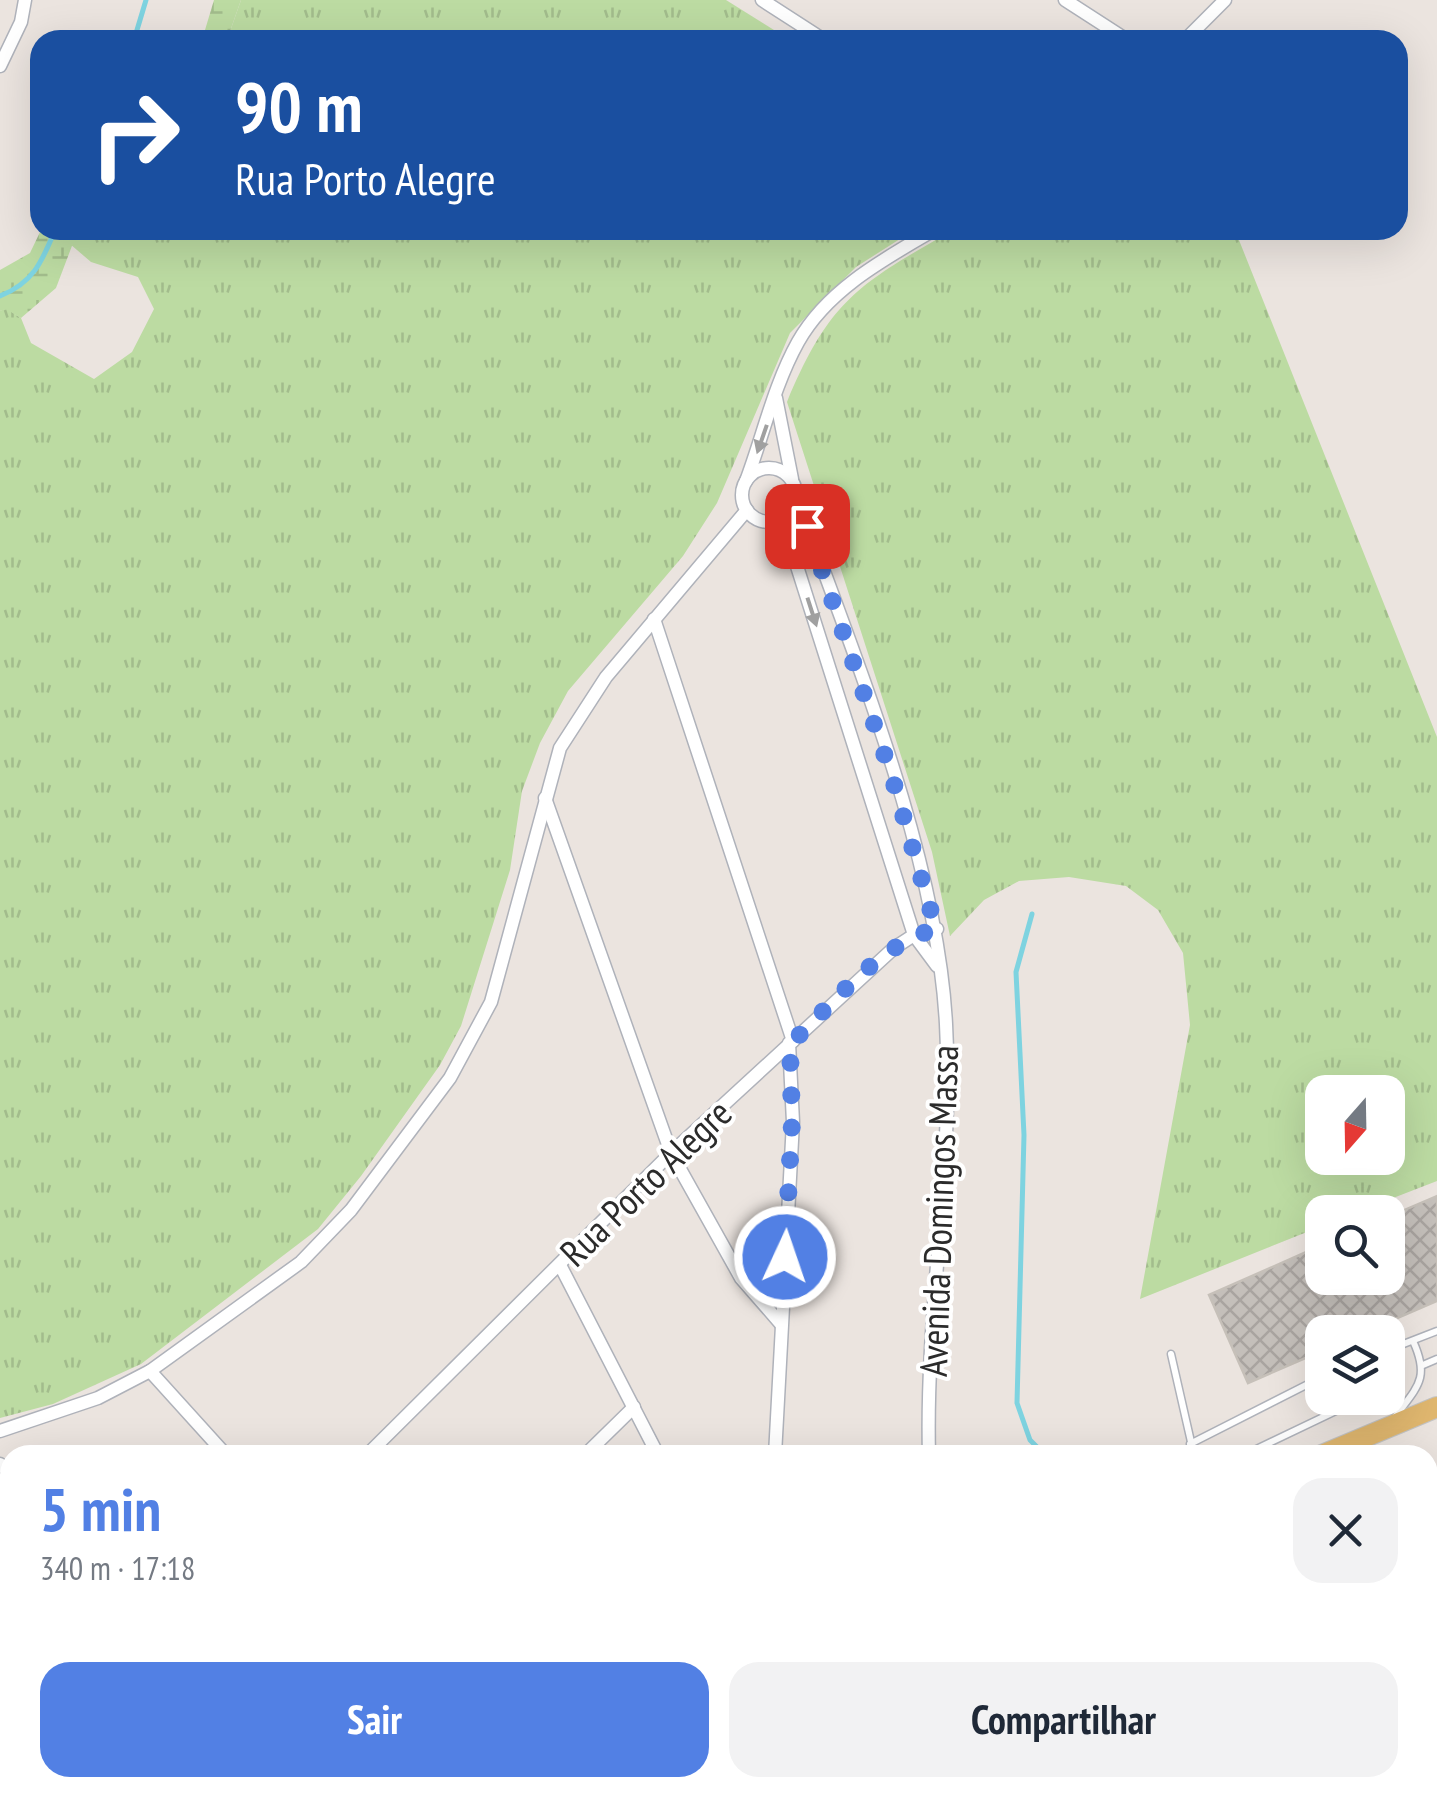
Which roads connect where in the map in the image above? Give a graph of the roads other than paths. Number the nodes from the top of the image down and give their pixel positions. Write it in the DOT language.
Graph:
graph roads {
  1 [pos="25,0"];
  2 [pos="762,0"];
  3 [pos="1066,0"];
  4 [pos="1225,0"];
  5 [pos="808,30"];
  6 [pos="1112,30"];
  7 [pos="1195,30"];
  8 [pos="0,66"];
  9 [pos="919,240"];
  10 [pos="776,396"];
  11 [pos="792,480"];
  12 [pos="746,481"];
  13 [pos="796,495"];
  14 [pos="747,510"];
  15 [pos="782,518"];
  16 [pos="654,619"];
  17 [pos="544,795"];
  18 [pos="936,929"];
  19 [pos="914,935"];
  20 [pos="938,968"];
  21 [pos="791,1042"];
  22 [pos="670,1153"];
  23 [pos="560,1264"];
  24 [pos="782,1324"];
  25 [pos="1437,1331"];
  26 [pos="1412,1341"];
  27 [pos="1405,1344"];
  28 [pos="1171,1354"];
  29 [pos="1437,1359"];
  30 [pos="1424,1364"];
  31 [pos="150,1370"];
  32 [pos="1305,1386"];
  33 [pos="634,1407"];
  34 [pos="1436,1410"];
  35 [pos="1328,1415"];
  36 [pos="1389,1426"];
  37 [pos="0,1431"];
  38 [pos="1190,1444"];
  39 [pos="217,1445"];
  40 [pos="378,1445"];
  41 [pos="596,1445"];
  42 [pos="653,1445"];
  43 [pos="776,1445"];
  44 [pos="930,1445"];
  45 [pos="1265,1445"];
  46 [pos="1345,1445"];
  1 -- 8 [label="street"];
  2 -- 5 [label="street"];
  3 -- 6 [label="street"];
  4 -- 7 [label="street"];
  9 -- 10 [label="street"];
  10 -- 11 [label="street"];
  10 -- 12 [label="street, one-way"];
  11 -- 12 [label="street"];
  11 -- 13 [label="street"];
  12 -- 14 [label="street"];
  13 -- 15 [label="street"];
  13 -- 18 [label="street, Avenida Domingos Massa"];
  14 -- 15 [label="street"];
  14 -- 16 [label="street"];
  15 -- 19 [label="street, one-way"];
  16 -- 17 [label="street"];
  16 -- 21 [label="street"];
  17 -- 22 [label="street"];
  17 -- 31 [label="street"];
  18 -- 19 [label="street, Rua Porto Alegre"];
  18 -- 20 [label="street, Avenida Domingos Massa"];
  19 -- 20 [label="street"];
  19 -- 21 [label="street, Rua Porto Alegre"];
  20 -- 44 [label="street, Avenida Domingos Massa"];
  21 -- 22 [label="street, Rua Porto Alegre"];
  21 -- 24 [label="street"];
  22 -- 23 [label="street, Rua Porto Alegre"];
  22 -- 24 [label="street"];
  23 -- 33 [label="street"];
  23 -- 40 [label="street, Rua Porto Alegre"];
  24 -- 43 [label="street"];
  25 -- 26 [label="lane"];
  26 -- 27 [label="lane"];
  26 -- 30 [label="lane"];
  28 -- 38 [label="lane"];
  29 -- 30 [label="lane"];
  30 -- 36 [label="lane"];
  31 -- 37 [label="street"];
  31 -- 39 [label="street"];
  32 -- 38 [label="lane"];
  33 -- 41 [label="street"];
  33 -- 42 [label="street"];
  34 -- 36 [label="main road"];
  35 -- 45 [label="lane"];
  36 -- 46 [label="main road"];
}
